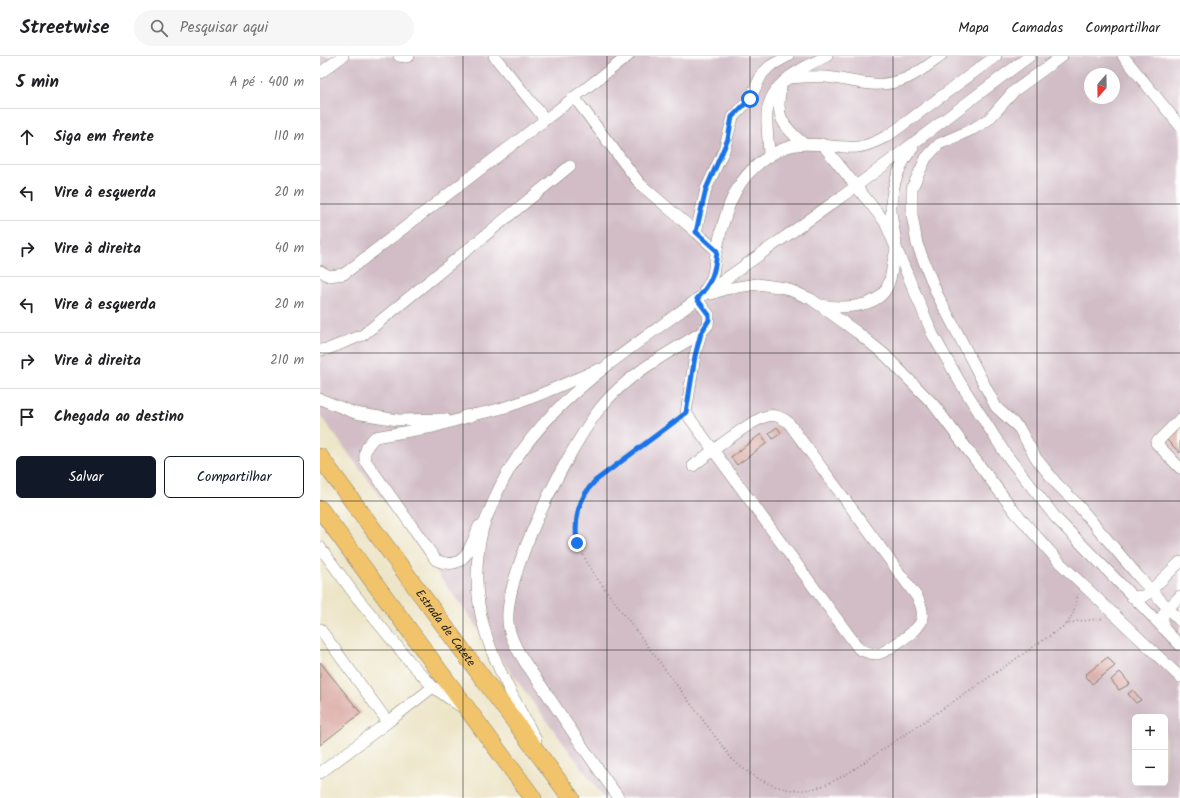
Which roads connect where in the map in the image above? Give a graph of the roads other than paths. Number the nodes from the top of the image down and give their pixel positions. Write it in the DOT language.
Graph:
graph roads {
  1 [pos="344,56"];
  2 [pos="399,56"];
  3 [pos="409,56"];
  4 [pos="494,56"];
  5 [pos="628,56"];
  6 [pos="788,56"];
  7 [pos="828,56"];
  8 [pos="941,56"];
  9 [pos="996,56"];
  10 [pos="1030,56"];
  11 [pos="1062,56"];
  12 [pos="1123,56"];
  13 [pos="320,72"];
  14 [pos="785,81"];
  15 [pos="574,97"];
  16 [pos="545,119"];
  17 [pos="1180,126"];
  18 [pos="925,134"];
  19 [pos="803,143"];
  20 [pos="822,144"];
  21 [pos="770,157"];
  22 [pos="570,166"];
  23 [pos="857,185"];
  24 [pos="696,232"];
  25 [pos="896,247"];
  26 [pos="717,251"];
  27 [pos="320,271"];
  28 [pos="697,299"];
  29 [pos="818,305"];
  30 [pos="701,333"];
  31 [pos="320,350"];
  32 [pos="606,366"];
  33 [pos="320,399"];
  34 [pos="470,416"];
  35 [pos="1180,419"];
  36 [pos="713,451"];
  37 [pos="320,457"];
  38 [pos="692,466"];
  39 [pos="509,467"];
  40 [pos="1180,468"];
  41 [pos="320,509"];
  42 [pos="320,547"];
  43 [pos="1180,562"];
  44 [pos="1151,591"];
  45 [pos="1180,596"];
  46 [pos="1132,597"];
  47 [pos="1168,608"];
  48 [pos="1180,621"];
  49 [pos="1163,628"];
  50 [pos="320,629"];
  51 [pos="1180,645"];
  52 [pos="1180,677"];
  53 [pos="433,687"];
  54 [pos="472,714"];
  55 [pos="388,722"];
  56 [pos="320,773"];
  57 [pos="558,781"];
  58 [pos="533,798"];
  59 [pos="571,798"];
  60 [pos="619,798"];
  1 -- 13 [label="street"];
  2 -- 3 [label="street"];
  4 -- 16 [label="street"];
  5 -- 15 [label="street"];
  6 -- 24 [label="street"];
  7 -- 14 [label="street"];
  8 -- 14 [label="street"];
  9 -- 20 [label="street"];
  10 -- 18 [label="street"];
  11 -- 44 [label="street"];
  12 -- 17 [label="street"];
  14 -- 19 [label="street"];
  14 -- 21 [label="street"];
  15 -- 16 [label="street"];
  15 -- 24 [label="street"];
  16 -- 27 [label="street"];
  18 -- 23 [label="street"];
  18 -- 25 [label="street"];
  19 -- 20 [label="street"];
  19 -- 21 [label="street"];
  20 -- 23 [label="street"];
  21 -- 26 [label="street"];
  22 -- 31 [label="street"];
  23 -- 25 [label="street"];
  23 -- 28 [label="street"];
  24 -- 26 [label="street"];
  25 -- 29 [label="street"];
  25 -- 46 [label="street"];
  26 -- 28 [label="street"];
  28 -- 29 [label="street"];
  28 -- 30 [label="street"];
  28 -- 32 [label="street"];
  29 -- 52 [label="street"];
  30 -- 36 [label="street"];
  30 -- 60 [label="street"];
  32 -- 34 [label="street"];
  32 -- 39 [label="street"];
  33 -- 34 [label="street"];
  34 -- 39 [label="street"];
  35 -- 40 [label="street"];
  36 -- 36 [label="street"];
  36 -- 38 [label="street"];
  37 -- 57 [label="highway, Estrada de Catete"];
  39 -- 57 [label="street"];
  41 -- 54 [label="highway"];
  42 -- 53 [label="street"];
  43 -- 44 [label="street"];
  44 -- 46 [label="street"];
  44 -- 47 [label="street"];
  45 -- 47 [label="street"];
  46 -- 49 [label="street"];
  47 -- 48 [label="street"];
  47 -- 49 [label="street"];
  49 -- 51 [label="street"];
  50 -- 55 [label="street"];
  53 -- 54 [label="street"];
  53 -- 55 [label="street"];
  54 -- 58 [label="highway"];
  55 -- 56 [label="street"];
  57 -- 59 [label="highway, Estrada de Catete"];
}
